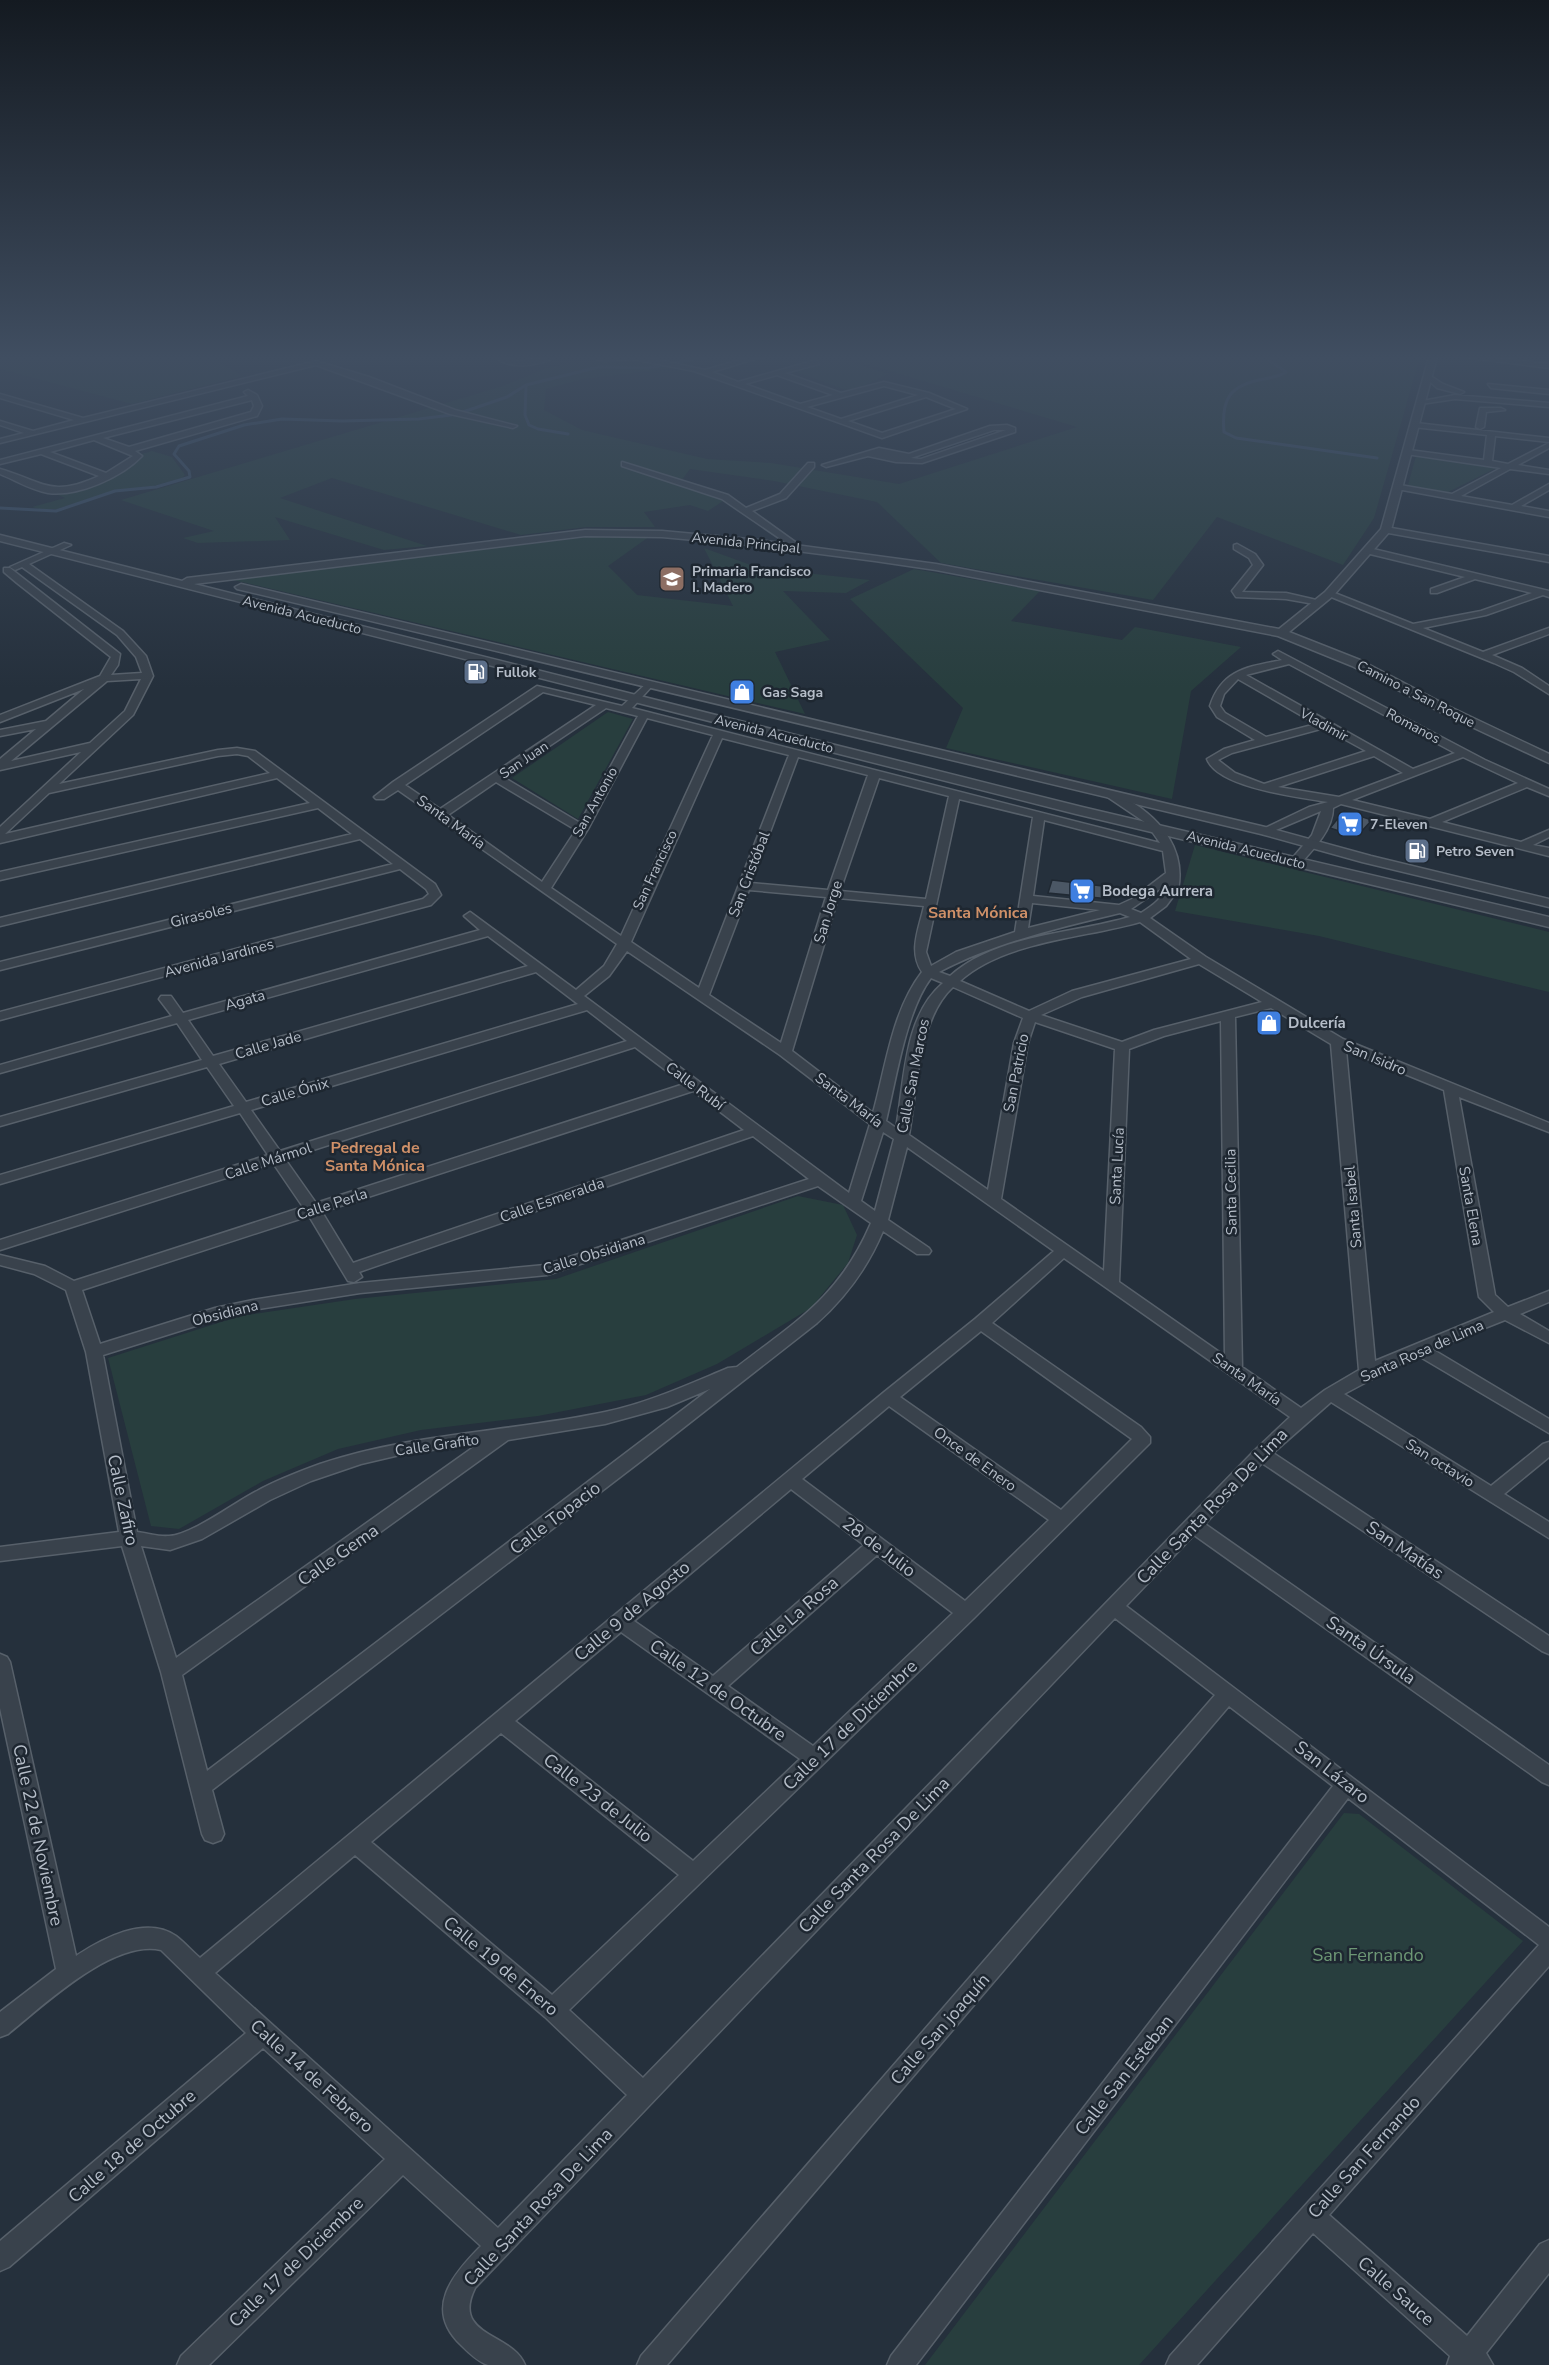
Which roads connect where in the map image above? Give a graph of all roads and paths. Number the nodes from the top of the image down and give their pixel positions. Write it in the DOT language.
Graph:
graph roads {
  1 [pos="83,467"];
  2 [pos="119,467"];
  3 [pos="635,467"];
  4 [pos="809,467"];
  5 [pos="1406,467"];
  6 [pos="1507,467"];
  7 [pos="1519,467"];
  8 [pos="0,471"];
  9 [pos="1549,472"];
  10 [pos="105,476"];
  11 [pos="1549,486"];
  12 [pos="1400,487"];
  13 [pos="1452,497"];
  14 [pos="1514,508"];
  15 [pos="745,511"];
  16 [pos="1549,513"];
  17 [pos="0,528"];
  18 [pos="1386,530"];
  19 [pos="0,538"];
  20 [pos="67,545"];
  21 [pos="1237,547"];
  22 [pos="801,549"];
  23 [pos="1369,551"];
  24 [pos="52,552"];
  25 [pos="1549,559"];
  26 [pos="22,564"];
  27 [pos="4,572"];
  28 [pos="1475,576"];
  29 [pos="158,579"];
  30 [pos="206,580"];
  31 [pos="1434,591"];
  32 [pos="1547,591"];
  33 [pos="1329,594"];
  34 [pos="1320,602"];
  35 [pos="1413,627"];
  36 [pos="1549,631"];
  37 [pos="1281,633"];
  38 [pos="1278,654"];
  39 [pos="1483,655"];
  40 [pos="1290,661"];
  41 [pos="1238,675"];
  42 [pos="148,676"];
  43 [pos="104,678"];
  44 [pos="648,685"];
  45 [pos="1548,688"];
  46 [pos="605,704"];
  47 [pos="630,704"];
  48 [pos="644,714"];
  49 [pos="0,719"];
  50 [pos="48,723"];
  51 [pos="1323,725"];
  52 [pos="0,733"];
  53 [pos="718,733"];
  54 [pos="1264,741"];
  55 [pos="95,746"];
  56 [pos="795,752"];
  57 [pos="1375,752"];
  58 [pos="1464,753"];
  59 [pos="1549,759"];
  60 [pos="0,766"];
  61 [pos="875,772"];
  62 [pos="1412,773"];
  63 [pos="279,774"];
  64 [pos="497,778"];
  65 [pos="1527,783"];
  66 [pos="398,784"];
  67 [pos="1264,788"];
  68 [pos="44,791"];
  69 [pos="955,793"];
  70 [pos="1549,793"];
  71 [pos="1112,796"];
  72 [pos="380,797"];
  73 [pos="1332,803"];
  74 [pos="319,804"];
  75 [pos="441,814"];
  76 [pos="1039,816"];
  77 [pos="1210,819"];
  78 [pos="1431,823"];
  79 [pos="582,829"];
  80 [pos="1159,829"];
  81 [pos="1265,831"];
  82 [pos="0,833"];
  83 [pos="1549,833"];
  84 [pos="362,835"];
  85 [pos="0,839"];
  86 [pos="1204,839"];
  87 [pos="1313,844"];
  88 [pos="1523,845"];
  89 [pos="1170,849"];
  90 [pos="1549,852"];
  91 [pos="1367,859"];
  92 [pos="1296,861"];
  93 [pos="402,865"];
  94 [pos="1318,867"];
  95 [pos="1172,874"];
  96 [pos="0,876"];
  97 [pos="745,886"];
  98 [pos="544,889"];
  99 [pos="833,893"];
  100 [pos="1027,899"];
  101 [pos="930,903"];
  102 [pos="1549,903"];
  103 [pos="1121,909"];
  104 [pos="470,916"];
  105 [pos="1142,918"];
  106 [pos="0,922"];
  107 [pos="1549,922"];
  108 [pos="490,932"];
  109 [pos="1021,934"];
  110 [pos="622,943"];
  111 [pos="1201,960"];
  112 [pos="0,966"];
  113 [pos="536,968"];
  114 [pos="928,972"];
  115 [pos="950,983"];
  116 [pos="576,995"];
  117 [pos="702,996"];
  118 [pos="166,999"];
  119 [pos="1273,1003"];
  120 [pos="590,1005"];
  121 [pos="1228,1015"];
  122 [pos="0,1016"];
  123 [pos="1030,1016"];
  124 [pos="181,1019"];
  125 [pos="638,1042"];
  126 [pos="1338,1042"];
  127 [pos="1122,1047"];
  128 [pos="785,1052"];
  129 [pos="209,1062"];
  130 [pos="0,1069"];
  131 [pos="694,1086"];
  132 [pos="1451,1089"];
  133 [pos="243,1107"];
  134 [pos="0,1122"];
  135 [pos="879,1123"];
  136 [pos="1549,1128"];
  137 [pos="755,1131"];
  138 [pos="902,1137"];
  139 [pos="277,1158"];
  140 [pos="0,1180"];
  141 [pos="820,1180"];
  142 [pos="993,1202"];
  143 [pos="854,1203"];
  144 [pos="313,1210"];
  145 [pos="880,1222"];
  146 [pos="0,1245"];
  147 [pos="923,1251"];
  148 [pos="1063,1251"];
  149 [pos="0,1260"];
  150 [pos="350,1269"];
  151 [pos="1111,1284"];
  152 [pos="73,1287"];
  153 [pos="360,1288"];
  154 [pos="1549,1296"];
  155 [pos="1507,1314"];
  156 [pos="981,1323"];
  157 [pos="1549,1338"];
  158 [pos="1419,1349"];
  159 [pos="94,1352"];
  160 [pos="753,1363"];
  161 [pos="1234,1370"];
  162 [pos="1368,1372"];
  163 [pos="1331,1394"];
  164 [pos="889,1397"];
  165 [pos="1300,1416"];
  166 [pos="1549,1427"];
  167 [pos="504,1435"];
  168 [pos="1549,1448"];
  169 [pos="1261,1454"];
  170 [pos="791,1480"];
  171 [pos="1491,1495"];
  172 [pos="1062,1520"];
  173 [pos="1193,1525"];
  174 [pos="1549,1532"];
  175 [pos="129,1538"];
  176 [pos="876,1545"];
  177 [pos="0,1554"];
  178 [pos="1114,1607"];
  179 [pos="967,1613"];
  180 [pos="620,1621"];
  181 [pos="1549,1646"];
  182 [pos="0,1662"];
  183 [pos="171,1672"];
  184 [pos="713,1687"];
  185 [pos="1229,1693"];
  186 [pos="500,1721"];
  187 [pos="815,1758"];
  188 [pos="1549,1776"];
  189 [pos="1347,1784"];
  190 [pos="200,1788"];
  191 [pos="213,1834"];
  192 [pos="355,1842"];
  193 [pos="695,1875"];
  194 [pos="1549,1940"];
  195 [pos="1549,1950"];
  196 [pos="201,1971"];
  197 [pos="68,1973"];
  198 [pos="553,2010"];
  199 [pos="0,2026"];
  200 [pos="263,2033"];
  201 [pos="644,2094"];
  202 [pos="402,2159"];
  203 [pos="1312,2216"];
  204 [pos="500,2247"];
  205 [pos="1549,2253"];
  206 [pos="0,2258"];
  207 [pos="1469,2361"];
  208 [pos="190,2365"];
  209 [pos="512,2365"];
  210 [pos="650,2365"];
  211 [pos="900,2365"];
  212 [pos="1179,2365"];
  1 -- 10 [label="street"];
  2 -- 10 [label="street"];
  3 -- 15 [label="street"];
  4 -- 15 [label="street"];
  5 -- 12 [label="street"];
  6 -- 13 [label="street"];
  7 -- 9 [label="street"];
  8 -- 10 [label="street"];
  11 -- 14 [label="street"];
  12 -- 13 [label="street"];
  12 -- 18 [label="street"];
  13 -- 14 [label="street"];
  14 -- 16 [label="street"];
  15 -- 22 [label="street"];
  17 -- 20 [label="street, Avenida Acueducto"];
  18 -- 23 [label="street"];
  18 -- 25 [label="street"];
  19 -- 24 [label="street, Avenida Acueducto"];
  20 -- 24 [label="street"];
  20 -- 30 [label="street, Avenida Acueducto"];
  21 -- 34 [label="street"];
  22 -- 30 [label="street, Avenida Principal"];
  22 -- 37 [label="street, Avenida Principal"];
  23 -- 28 [label="street"];
  23 -- 33 [label="street"];
  24 -- 26 [label="street"];
  24 -- 29 [label="street, Avenida Acueducto"];
  26 -- 27 [label="street"];
  26 -- 42 [label="street"];
  27 -- 43 [label="street"];
  28 -- 31 [label="street"];
  28 -- 32 [label="street"];
  29 -- 30 [label="street"];
  29 -- 47 [label="street, Avenida Acueducto"];
  30 -- 44 [label="street, Avenida Acueducto"];
  32 -- 35 [label="street"];
  33 -- 34 [label="street"];
  33 -- 35 [label="street"];
  34 -- 37 [label="street"];
  35 -- 39 [label="street"];
  36 -- 39 [label="street"];
  37 -- 59 [label="street, Camino a San Roque"];
  38 -- 40 [label="street, Romanos"];
  39 -- 45 [label="street"];
  40 -- 41 [label="street"];
  40 -- 58 [label="street, Romanos"];
  41 -- 51 [label="street, Vladimir"];
  41 -- 54 [label="street"];
  42 -- 43 [label="street"];
  42 -- 55 [label="street"];
  43 -- 49 [label="street"];
  43 -- 50 [label="street"];
  44 -- 47 [label="street"];
  44 -- 71 [label="street, Avenida Acueducto"];
  46 -- 47 [label="street"];
  46 -- 64 [label="street, San Juan"];
  46 -- 66 [label="street"];
  47 -- 48 [label="street"];
  47 -- 80 [label="street, Avenida Acueducto"];
  48 -- 53 [label="street"];
  48 -- 79 [label="street, San Antonio"];
  50 -- 52 [label="street"];
  50 -- 60 [label="street"];
  51 -- 54 [label="street"];
  51 -- 57 [label="street, Vladimir"];
  53 -- 56 [label="street"];
  53 -- 110 [label="street, San Francisco"];
  54 -- 67 [label="street"];
  55 -- 60 [label="street"];
  55 -- 68 [label="street"];
  56 -- 61 [label="street"];
  56 -- 97 [label="street, San Cristóbal"];
  57 -- 62 [label="street, Vladimir"];
  57 -- 67 [label="street"];
  58 -- 62 [label="street"];
  58 -- 65 [label="street, Romanos"];
  61 -- 69 [label="street"];
  61 -- 99 [label="street, San Jorge"];
  62 -- 73 [label="street"];
  63 -- 68 [label="street"];
  63 -- 74 [label="street"];
  63 -- 85 [label="street"];
  64 -- 75 [label="street, San Juan"];
  64 -- 79 [label="street"];
  65 -- 70 [label="street, Romanos"];
  65 -- 78 [label="street"];
  66 -- 72 [label="street"];
  66 -- 75 [label="street, Santa María"];
  67 -- 73 [label="street"];
  68 -- 82 [label="street"];
  69 -- 76 [label="street"];
  69 -- 101 [label="street"];
  71 -- 77 [label="street, Avenida Acueducto"];
  71 -- 80 [label="street, Calle San Marcos"];
  73 -- 78 [label="street"];
  73 -- 81 [label="street"];
  73 -- 87 [label="street"];
  74 -- 84 [label="street"];
  74 -- 96 [label="street"];
  75 -- 98 [label="street, Santa María"];
  76 -- 89 [label="street"];
  76 -- 100 [label="street"];
  77 -- 80 [label="street"];
  77 -- 81 [label="street, Avenida Acueducto"];
  77 -- 86 [label="street"];
  78 -- 88 [label="street"];
  79 -- 98 [label="street, San Antonio"];
  80 -- 86 [label="street, Avenida Acueducto"];
  80 -- 89 [label="street, Calle San Marcos"];
  81 -- 87 [label="street, Avenida Acueducto"];
  83 -- 88 [label="street"];
  84 -- 93 [label="street"];
  84 -- 106 [label="street"];
  86 -- 92 [label="street, Avenida Acueducto"];
  87 -- 91 [label="street, Avenida Acueducto"];
  87 -- 92 [label="street"];
  88 -- 90 [label="street"];
  89 -- 95 [label="street, Calle San Marcos"];
  91 -- 94 [label="street"];
  91 -- 102 [label="street, Avenida Acueducto"];
  92 -- 94 [label="street, Avenida Acueducto"];
  93 -- 112 [label="street, Girasoles"];
  93 -- 122 [label="street, Avenida Jardines"];
  94 -- 107 [label="street, Avenida Acueducto"];
  95 -- 103 [label="street"];
  95 -- 105 [label="street, Calle San Marcos"];
  97 -- 99 [label="street"];
  97 -- 117 [label="street, San Cristóbal"];
  98 -- 110 [label="street, Santa María"];
  99 -- 101 [label="street"];
  99 -- 128 [label="street, San Jorge"];
  100 -- 103 [label="street, San Isidro"];
  100 -- 109 [label="street"];
  101 -- 114 [label="street"];
  103 -- 105 [label="street, San Isidro"];
  103 -- 109 [label="street"];
  104 -- 108 [label="street, Calle Rubí"];
  105 -- 111 [label="street, San Isidro"];
  105 -- 115 [label="street, Calle San Marcos"];
  108 -- 113 [label="street, Calle Rubí"];
  108 -- 124 [label="street, Agata"];
  109 -- 114 [label="street"];
  110 -- 116 [label="street, San Francisco"];
  110 -- 117 [label="street, Santa María"];
  111 -- 119 [label="street, San Isidro"];
  111 -- 123 [label="street, San Patricio"];
  113 -- 116 [label="street, Calle Rubí"];
  113 -- 129 [label="street, Calle Jade"];
  114 -- 115 [label="street"];
  114 -- 135 [label="street, Calle San Marcos"];
  115 -- 123 [label="street"];
  115 -- 138 [label="street, Calle San Marcos"];
  116 -- 120 [label="street, Calle Rubí"];
  117 -- 128 [label="street, Santa María"];
  118 -- 124 [label="street"];
  119 -- 121 [label="street"];
  119 -- 126 [label="street, San Isidro"];
  120 -- 125 [label="street, Calle Rubí"];
  120 -- 133 [label="street, Calle Ónix"];
  121 -- 127 [label="street"];
  121 -- 161 [label="street, Santa Cecilia"];
  123 -- 127 [label="street"];
  123 -- 142 [label="street, San Patricio"];
  124 -- 129 [label="street"];
  124 -- 130 [label="street, Agata"];
  125 -- 131 [label="street, Calle Rubí"];
  125 -- 139 [label="street, Calle Mármol"];
  126 -- 132 [label="street, San Isidro"];
  126 -- 162 [label="street, Santa Isabel"];
  127 -- 151 [label="street, Santa Lucía"];
  128 -- 135 [label="street, Santa María"];
  129 -- 133 [label="street"];
  129 -- 134 [label="street, Calle Jade"];
  131 -- 137 [label="street, Calle Rubí"];
  131 -- 144 [label="street, Calle Perla"];
  132 -- 136 [label="street, San Isidro"];
  132 -- 155 [label="street, Santa Elena"];
  133 -- 139 [label="street"];
  133 -- 140 [label="street, Calle Ónix"];
  135 -- 138 [label="street, Santa María"];
  135 -- 143 [label="street, Calle San Marcos"];
  137 -- 141 [label="street, Calle Rubí"];
  137 -- 150 [label="street, Calle Esmeralda"];
  138 -- 142 [label="street, Santa María"];
  138 -- 145 [label="street, Calle San Marcos"];
  139 -- 144 [label="street"];
  139 -- 146 [label="street, Calle Mármol"];
  141 -- 143 [label="street, Calle Rubí"];
  141 -- 153 [label="street, Calle Obsidiana"];
  142 -- 148 [label="street, Santa María"];
  143 -- 145 [label="street, Calle Rubí"];
  144 -- 150 [label="street"];
  144 -- 152 [label="street, Calle Perla"];
  145 -- 147 [label="street, Calle Rubí"];
  145 -- 160 [label="street, Calle Topacio"];
  148 -- 151 [label="street, Santa María"];
  148 -- 156 [label="street, Calle 9 de Agosto"];
  149 -- 152 [label="street"];
  150 -- 153 [label="street"];
  151 -- 161 [label="street, Santa María"];
  152 -- 159 [label="street, Calle Zafiro"];
  153 -- 159 [label="street, Obsidiana"];
  154 -- 155 [label="street, Santa Rosa de Lima"];
  155 -- 157 [label="street, Santa Elena"];
  155 -- 158 [label="street, Santa Rosa de Lima"];
  156 -- 164 [label="street, Calle 9 de Agosto"];
  156 -- 172 [label="street, Calle 17 de Diciembre"];
  158 -- 162 [label="street, Santa Rosa de Lima"];
  158 -- 166 [label="street"];
  159 -- 175 [label="street, Calle Zafiro"];
  160 -- 167 [label="street, Calle Grafito"];
  160 -- 190 [label="street, Calle Topacio"];
  161 -- 165 [label="street, Santa María"];
  162 -- 163 [label="street, Santa Rosa de Lima"];
  163 -- 165 [label="street, Santa Rosa de Lima"];
  163 -- 171 [label="street, San octavio"];
  164 -- 170 [label="street, Calle 9 de Agosto"];
  164 -- 172 [label="street, Once de Enero"];
  165 -- 169 [label="street, Calle Santa Rosa De Lima"];
  167 -- 175 [label="street, Calle Grafito"];
  167 -- 183 [label="street, Calle Gema"];
  168 -- 171 [label="street"];
  169 -- 173 [label="street, Calle Santa Rosa De Lima"];
  169 -- 181 [label="street, San Matías"];
  170 -- 176 [label="street, 28 de Julio"];
  170 -- 180 [label="street, Calle 9 de Agosto"];
  171 -- 174 [label="street, San octavio"];
  172 -- 179 [label="street, Calle 17 de Diciembre"];
  173 -- 178 [label="street, Calle Santa Rosa De Lima"];
  173 -- 188 [label="street, Santa Úrsula"];
  175 -- 177 [label="street, Calle Grafito"];
  175 -- 183 [label="street, Calle Zafiro"];
  176 -- 179 [label="street, 28 de Julio"];
  176 -- 184 [label="street, Calle La Rosa"];
  178 -- 185 [label="street, San Lázaro"];
  178 -- 201 [label="street, Calle Santa Rosa De Lima"];
  179 -- 187 [label="street, Calle 17 de Diciembre"];
  180 -- 184 [label="street, Calle 12 de Octubre"];
  180 -- 186 [label="street, Calle 9 de Agosto"];
  182 -- 197 [label="street, Calle 22 de Noviembre"];
  183 -- 190 [label="street, Calle Zafiro"];
  184 -- 187 [label="street, Calle 12 de Octubre"];
  185 -- 189 [label="street, San Lázaro"];
  185 -- 210 [label="street, Calle San joaquín"];
  186 -- 192 [label="street, Calle 9 de Agosto"];
  186 -- 193 [label="street, Calle 23 de Julio"];
  187 -- 193 [label="street, Calle 17 de Diciembre"];
  189 -- 194 [label="street, San Lázaro"];
  189 -- 211 [label="street, Calle San Esteban"];
  190 -- 191 [label="street, Calle Zafiro"];
  192 -- 196 [label="street, Calle 9 de Agosto"];
  192 -- 198 [label="street, Calle 19 de Enero"];
  193 -- 198 [label="street, Calle 17 de Diciembre"];
  195 -- 203 [label="street, Calle San Fernando"];
  196 -- 197 [label="street, Calle 14 de Febrero"];
  196 -- 200 [label="street, Calle 14 de Febrero"];
  197 -- 199 [label="street"];
  198 -- 201 [label="street, Calle 19 de Enero"];
  200 -- 202 [label="street, Calle 14 de Febrero"];
  200 -- 206 [label="street, Calle 18 de Octubre"];
  201 -- 204 [label="street, Calle Santa Rosa De Lima"];
  202 -- 204 [label="street, Calle 14 de Febrero"];
  202 -- 208 [label="street, Calle 17 de Diciembre"];
  203 -- 207 [label="street, Calle Sauce"];
  203 -- 212 [label="street, Calle San Fernando"];
  204 -- 209 [label="street, Calle Santa Rosa De Lima"];
  205 -- 207 [label="street"];
}
